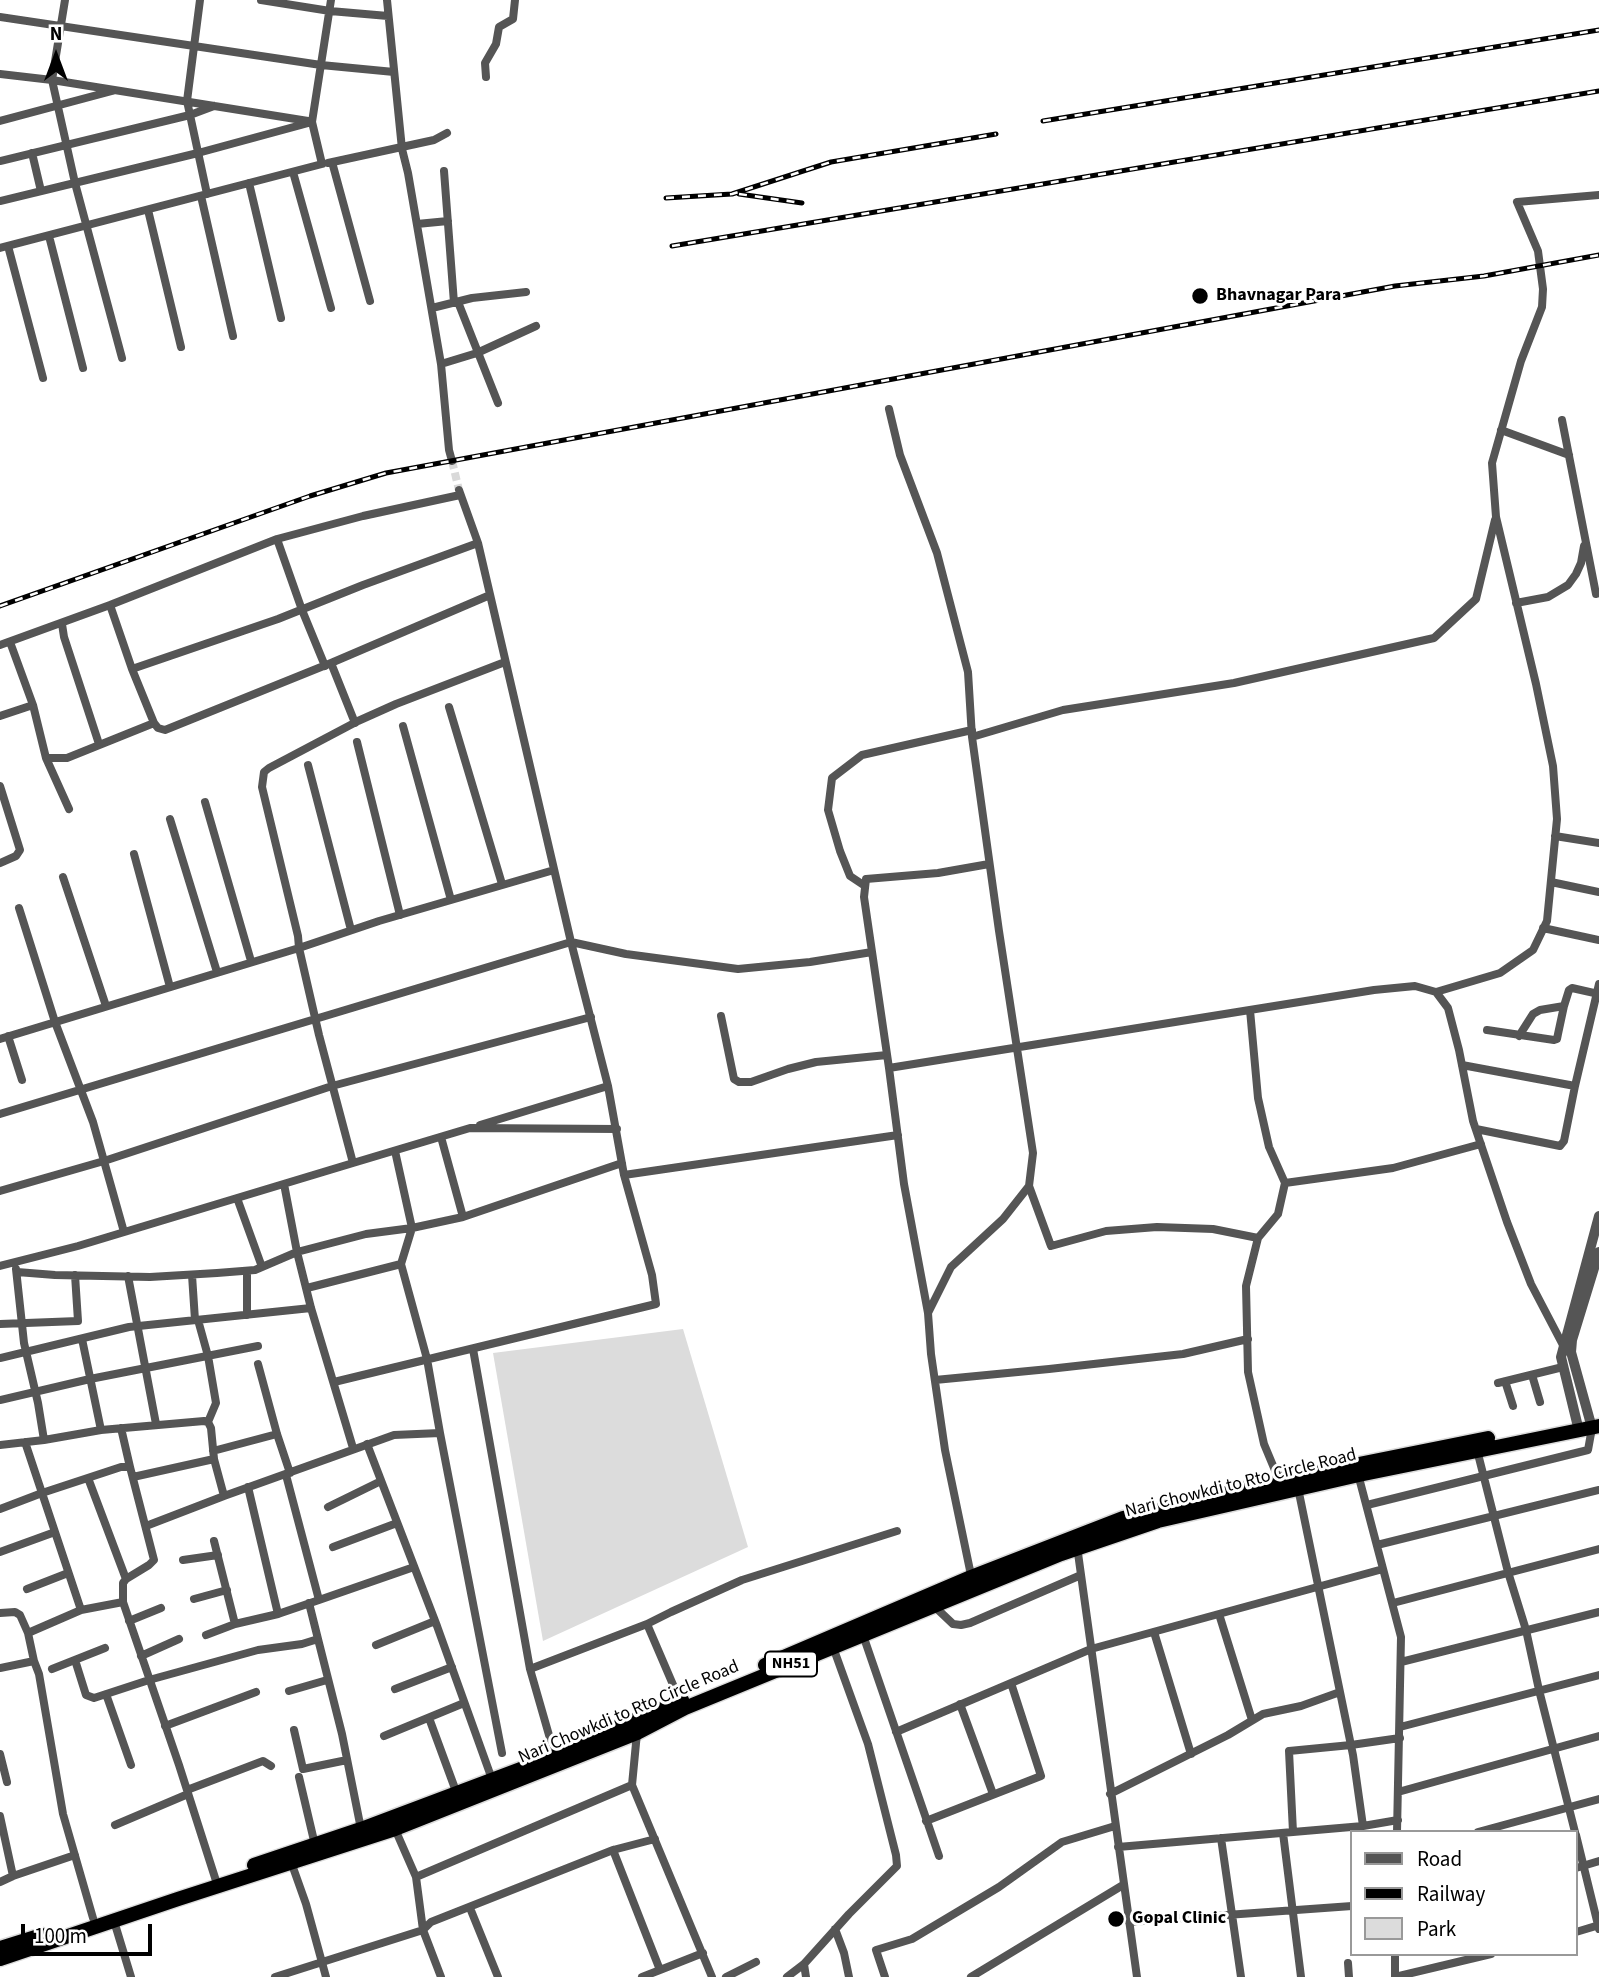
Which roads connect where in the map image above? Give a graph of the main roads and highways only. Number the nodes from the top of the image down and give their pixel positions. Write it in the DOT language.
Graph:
graph roads {
  1 [pos="1590,1426"];
  2 [pos="1357,1470"];
  3 [pos="1077,1542"];
  4 [pos="973,1583"];
  5 [pos="494,1786"];
  6 [pos="290,1858"];
  7 [pos="217,1883"];
  8 [pos="0,1948"];
  9 [pos="0,1959"];
  1 -- 2 [label="highway, Nari Chowkdi to Rto Circle Road / NH51"];
  2 -- 3 [label="highway, Nari Chowkdi to Rto Circle Road / NH51"];
  2 -- 3 [label="highway, NH51"];
  3 -- 4 [label="highway, Nari Chowkdi to Rto Circle Road / NH51"];
  4 -- 5 [label="highway, NH51"];
  4 -- 5 [label="highway, Nari Chowkdi to Rto Circle Road / NH51"];
  5 -- 6 [label="highway, Nari Chowkdi to Rto Circle Road / NH51"];
  5 -- 6 [label="highway, NH51"];
  6 -- 7 [label="highway, Nari Chowkdi to Rto Circle Road / NH51"];
  7 -- 8 [label="highway, NH51"];
  7 -- 9 [label="highway, Nari Chowkdi to Rto Circle Road / NH51"];
}
